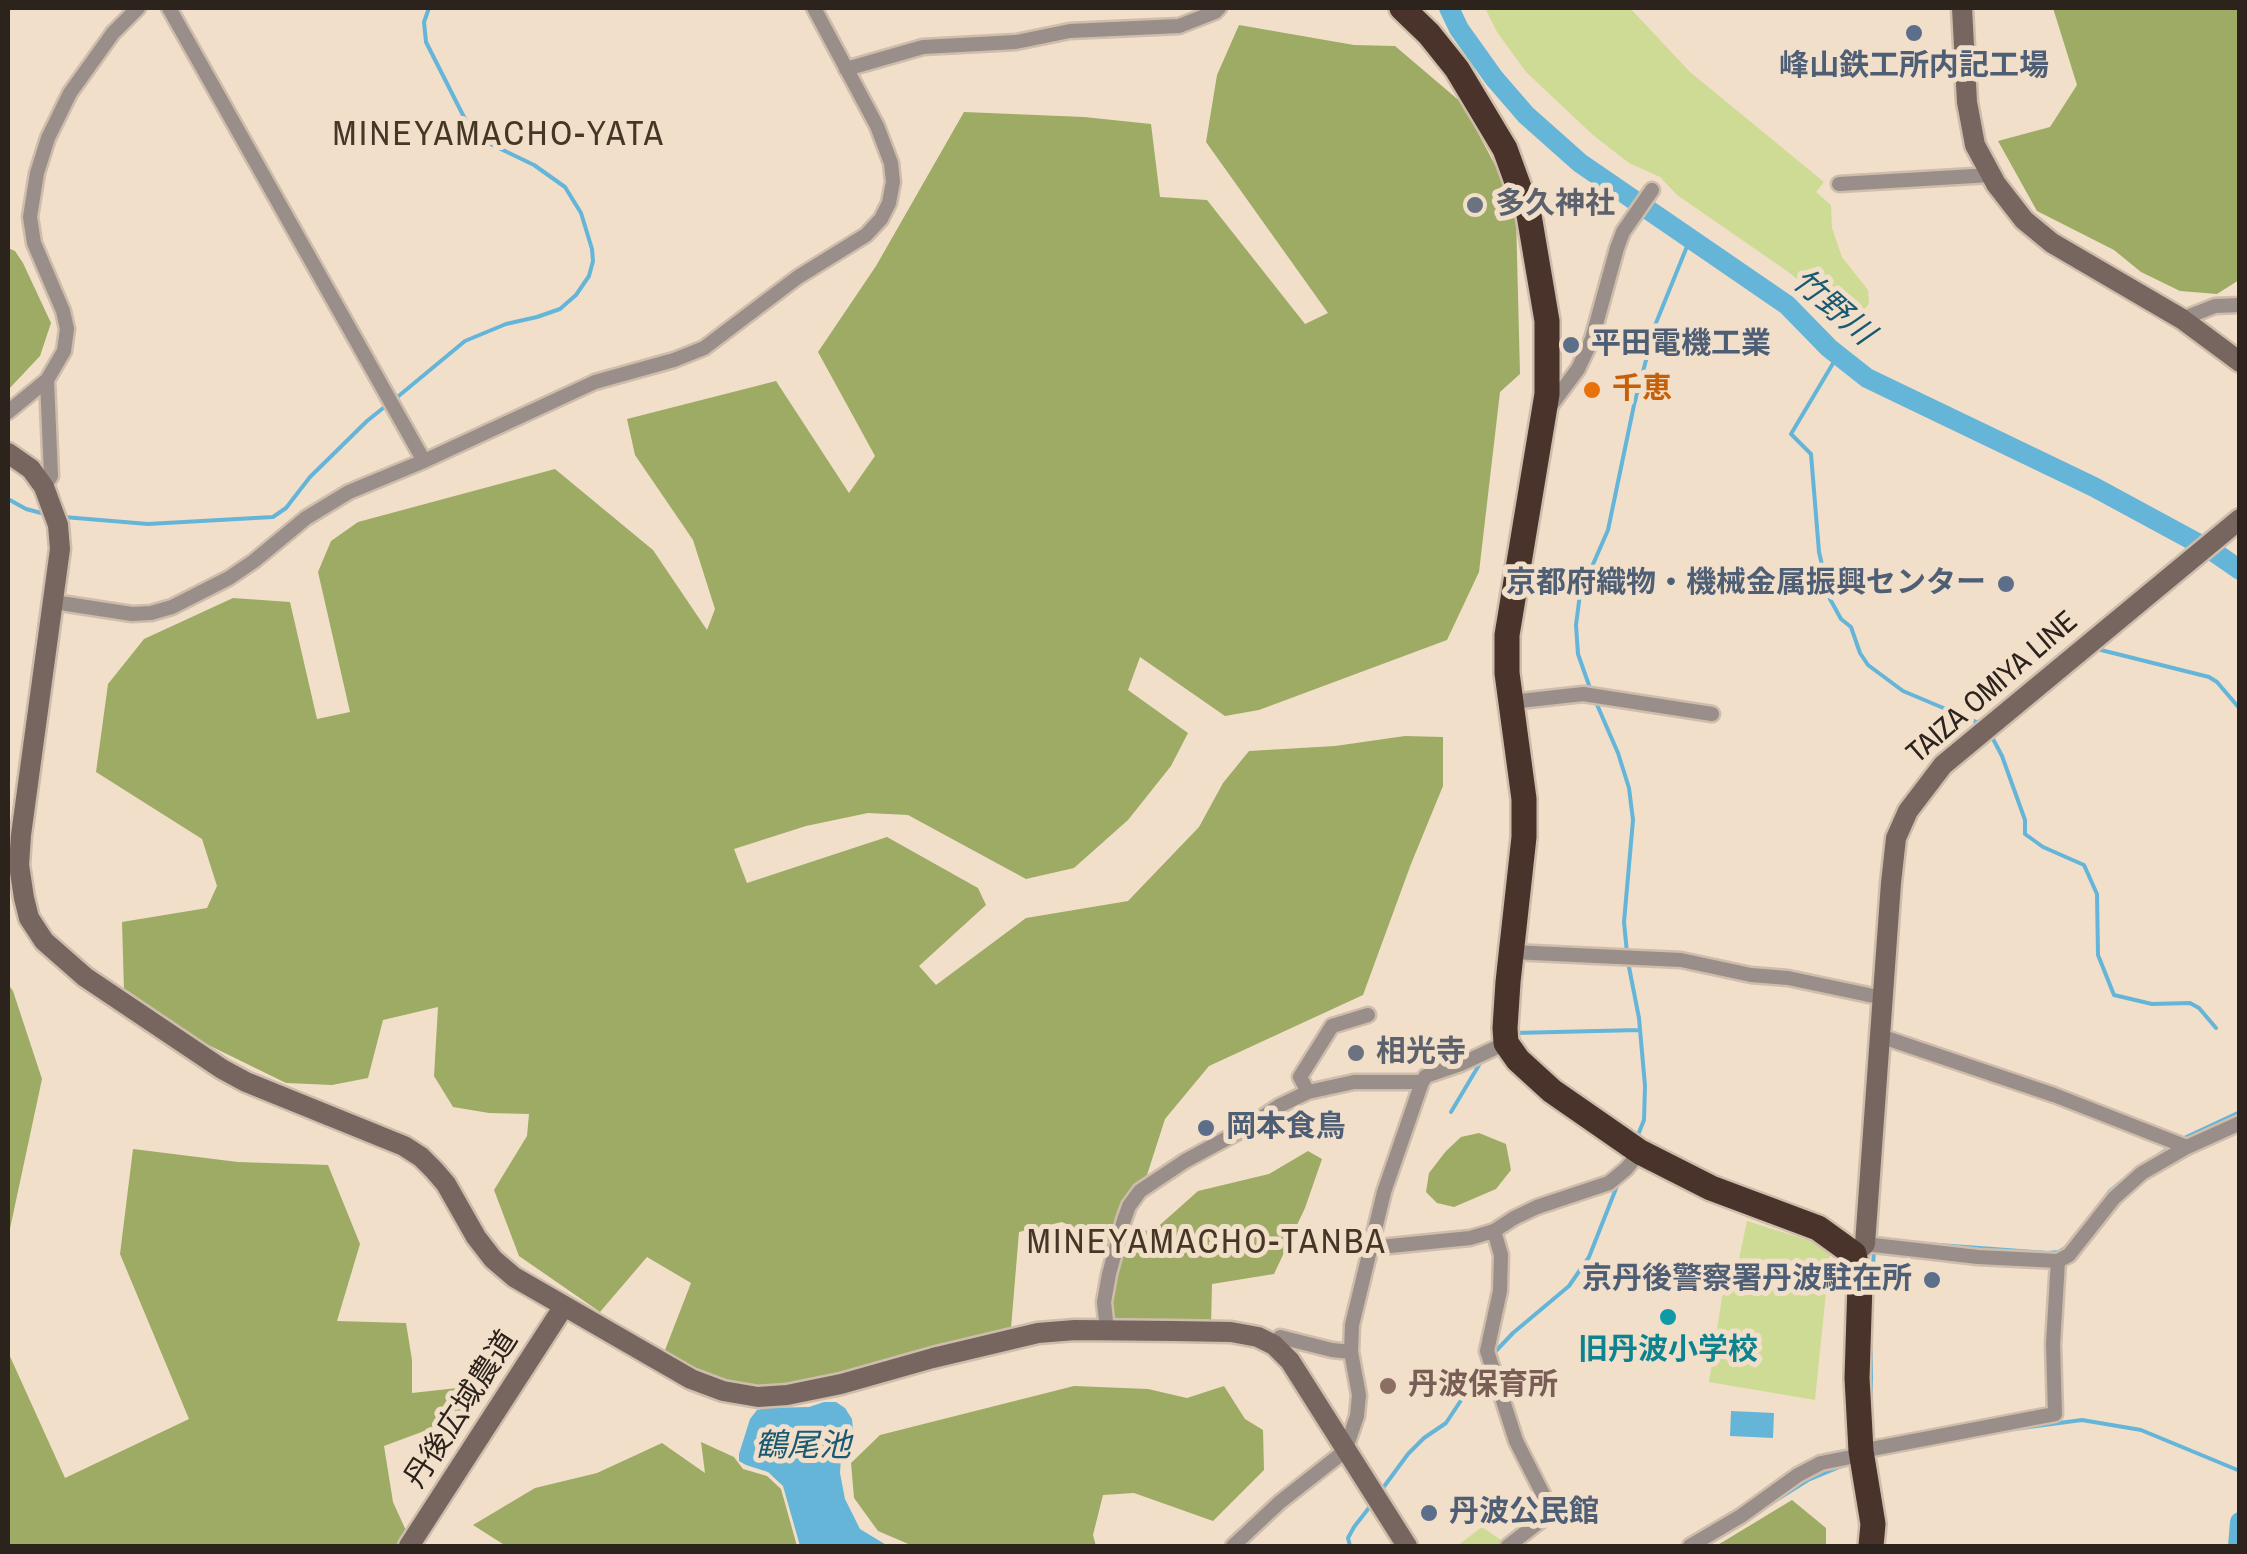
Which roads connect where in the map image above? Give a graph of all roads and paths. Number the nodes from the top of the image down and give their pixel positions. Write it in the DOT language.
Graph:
graph roads {
  1 [pos="138,8"];
  2 [pos="168,8"];
  3 [pos="814,8"];
  4 [pos="1219,8"];
  5 [pos="1402,8"];
  6 [pos="1962,8"];
  7 [pos="846,69"];
  8 [pos="1991,175"];
  9 [pos="1839,184"];
  10 [pos="1652,190"];
  11 [pos="2240,305"];
  12 [pos="2182,319"];
  13 [pos="2240,362"];
  14 [pos="47,380"];
  15 [pos="8,412"];
  16 [pos="1544,413"];
  17 [pos="8,452"];
  18 [pos="424,461"];
  19 [pos="52,506"];
  20 [pos="2240,518"];
  21 [pos="54,602"];
  22 [pos="1511,702"];
  23 [pos="1712,714"];
  24 [pos="1512,952"];
  25 [pos="1883,998"];
  26 [pos="1368,1015"];
  27 [pos="1880,1036"];
  28 [pos="1506,1044"];
  29 [pos="1422,1082"];
  30 [pos="1308,1092"];
  31 [pos="2240,1123"];
  32 [pos="2187,1148"];
  33 [pos="1640,1152"];
  34 [pos="1494,1231"];
  35 [pos="1370,1248"];
  36 [pos="1860,1249"];
  37 [pos="2058,1260"];
  38 [pos="564,1306"];
  39 [pos="1107,1331"];
  40 [pos="1274,1345"];
  41 [pos="1351,1352"];
  42 [pos="1345,1452"];
  43 [pos="1861,1453"];
  44 [pos="409,1546"];
  45 [pos="1232,1546"];
  46 [pos="1407,1546"];
  47 [pos="1508,1546"];
  48 [pos="1690,1546"];
  49 [pos="1872,1546"];
  1 -- 14 [label="street"];
  2 -- 18 [label="street"];
  3 -- 7 [label="street"];
  4 -- 7 [label="street"];
  5 -- 16 [label="highway"];
  6 -- 8 [label="main road"];
  7 -- 18 [label="street"];
  8 -- 9 [label="street"];
  8 -- 12 [label="main road"];
  10 -- 16 [label="street"];
  11 -- 12 [label="street"];
  12 -- 13 [label="main road"];
  14 -- 15 [label="street"];
  14 -- 19 [label="street"];
  16 -- 22 [label="highway"];
  17 -- 19 [label="main road"];
  18 -- 21 [label="street"];
  19 -- 21 [label="main road"];
  20 -- 25 [label="main road, TAIZA OMIYA LINE"];
  21 -- 38 [label="main road"];
  22 -- 23 [label="street"];
  22 -- 24 [label="highway"];
  24 -- 25 [label="street"];
  24 -- 28 [label="highway"];
  25 -- 27 [label="main road, TAIZA OMIYA LINE"];
  26 -- 30 [label="street"];
  27 -- 32 [label="street"];
  27 -- 36 [label="main road, TAIZA OMIYA LINE"];
  28 -- 29 [label="street"];
  28 -- 33 [label="highway"];
  29 -- 30 [label="street"];
  29 -- 35 [label="street"];
  30 -- 39 [label="street"];
  31 -- 32 [label="street"];
  32 -- 37 [label="street"];
  33 -- 34 [label="street"];
  33 -- 36 [label="highway"];
  34 -- 35 [label="street"];
  34 -- 47 [label="street"];
  35 -- 41 [label="street"];
  36 -- 37 [label="street"];
  36 -- 43 [label="highway"];
  37 -- 43 [label="street"];
  38 -- 39 [label="main road"];
  38 -- 44 [label="main road, 丹後広域農道"];
  39 -- 40 [label="main road"];
  40 -- 41 [label="street"];
  40 -- 42 [label="main road"];
  41 -- 42 [label="street"];
  42 -- 45 [label="street"];
  42 -- 46 [label="main road"];
  43 -- 48 [label="street"];
  43 -- 49 [label="highway"];
}
